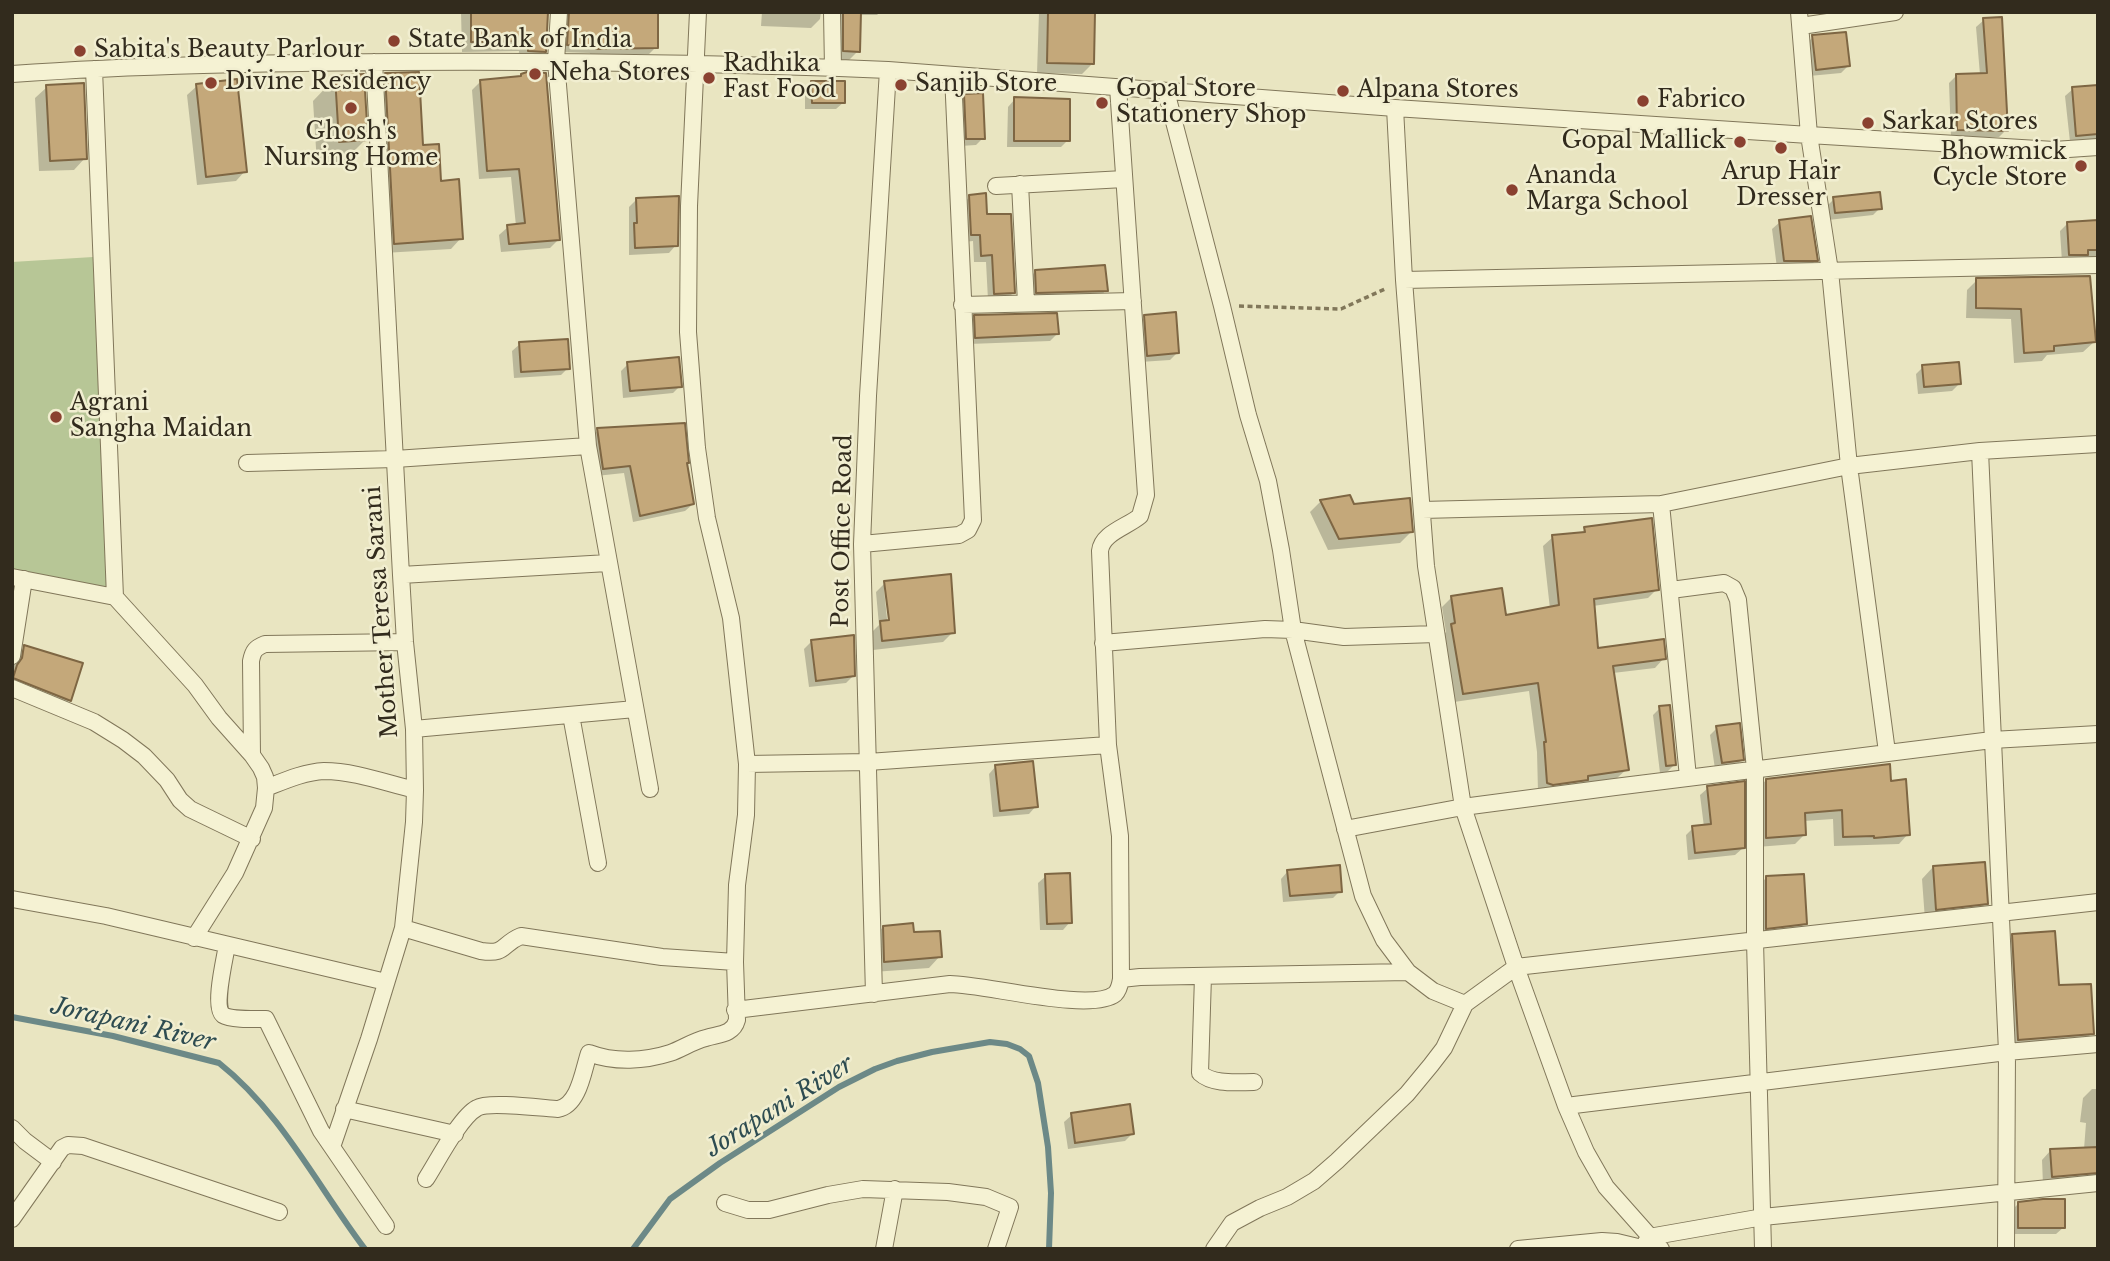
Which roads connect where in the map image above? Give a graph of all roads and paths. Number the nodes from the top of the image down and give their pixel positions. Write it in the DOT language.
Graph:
graph roads {
  1 [pos="559,12"];
  2 [pos="698,12"];
  3 [pos="832,12"];
  4 [pos="1895,12"];
  5 [pos="1800,19"];
  6 [pos="556,61"];
  7 [pos="374,62"];
  8 [pos="696,64"];
  9 [pos="833,68"];
  10 [pos="94,69"];
  11 [pos="888,70"];
  12 [pos="12,74"];
  13 [pos="953,75"];
  14 [pos="1118,88"];
  15 [pos="1166,92"];
  16 [pos="1395,108"];
  17 [pos="1809,135"];
  18 [pos="2098,148"];
  19 [pos="1124,179"];
  20 [pos="1020,184"];
  21 [pos="996,186"];
  22 [pos="2098,265"];
  23 [pos="1830,271"];
  24 [pos="1404,280"];
  25 [pos="1133,302"];
  26 [pos="1026,303"];
  27 [pos="962,305"];
  28 [pos="1222,306"];
  29 [pos="2098,444"];
  30 [pos="588,446"];
  31 [pos="1980,451"];
  32 [pos="395,459"];
  33 [pos="247,463"];
  34 [pos="1849,466"];
  35 [pos="1661,504"];
  36 [pos="1422,510"];
  37 [pos="862,544"];
  38 [pos="608,563"];
  39 [pos="401,575"];
  40 [pos="18,578"];
  41 [pos="1671,590"];
  42 [pos="115,597"];
  43 [pos="1293,630"];
  44 [pos="1436,634"];
  45 [pos="405,642"];
  46 [pos="1103,643"];
  47 [pos="12,656"];
  48 [pos="12,688"];
  49 [pos="635,709"];
  50 [pos="571,715"];
  51 [pos="414,729"];
  52 [pos="2098,734"];
  53 [pos="1993,740"];
  54 [pos="1108,745"];
  55 [pos="1887,752"];
  56 [pos="252,755"];
  57 [pos="869,762"];
  58 [pos="747,764"];
  59 [pos="1755,769"];
  60 [pos="1688,777"];
  61 [pos="266,788"];
  62 [pos="650,789"];
  63 [pos="415,790"];
  64 [pos="1463,807"];
  65 [pos="1345,829"];
  66 [pos="251,839"];
  67 [pos="598,863"];
  68 [pos="12,899"];
  69 [pos="2098,902"];
  70 [pos="2001,914"];
  71 [pos="402,928"];
  72 [pos="194,938"];
  73 [pos="1755,941"];
  74 [pos="227,945"];
  75 [pos="735,962"];
  76 [pos="1517,967"];
  77 [pos="1408,972"];
  78 [pos="1203,976"];
  79 [pos="1121,979"];
  80 [pos="386,982"];
  81 [pos="874,993"];
  82 [pos="1465,1004"];
  83 [pos="735,1010"];
  84 [pos="2098,1044"];
  85 [pos="2007,1052"];
  86 [pos="1254,1082"];
  87 [pos="1759,1083"];
  88 [pos="1566,1105"];
  89 [pos="344,1109"];
  90 [pos="12,1128"];
  91 [pos="455,1134"];
  92 [pos="332,1147"];
  93 [pos="53,1162"];
  94 [pos="426,1179"];
  95 [pos="2098,1183"];
  96 [pos="895,1189"];
  97 [pos="2005,1192"];
  98 [pos="725,1203"];
  99 [pos="279,1212"];
  100 [pos="1763,1217"];
  101 [pos="12,1219"];
  102 [pos="386,1226"];
  103 [pos="1644,1245"];
  104 [pos="884,1249"];
  105 [pos="996,1249"];
  106 [pos="1214,1249"];
  107 [pos="1518,1249"];
  108 [pos="1661,1249"];
  109 [pos="1763,1249"];
  110 [pos="2006,1249"];
  1 -- 6 [label="street"];
  2 -- 8 [label="street"];
  3 -- 9 [label="street"];
  4 -- 5 [label="street"];
  5 -- 17 [label="street"];
  6 -- 7 [label="street"];
  6 -- 8 [label="street"];
  6 -- 30 [label="street"];
  7 -- 10 [label="street"];
  7 -- 32 [label="street, Mother Teresa Sarani"];
  8 -- 9 [label="street"];
  8 -- 58 [label="street"];
  9 -- 11 [label="street"];
  10 -- 12 [label="street"];
  10 -- 42 [label="street"];
  11 -- 13 [label="street"];
  11 -- 37 [label="street, Post Office Road"];
  13 -- 14 [label="street"];
  13 -- 27 [label="street"];
  14 -- 15 [label="street"];
  14 -- 19 [label="street"];
  15 -- 16 [label="street"];
  15 -- 28 [label="street"];
  16 -- 17 [label="street"];
  16 -- 24 [label="street"];
  17 -- 18 [label="street"];
  17 -- 23 [label="street"];
  19 -- 20 [label="street"];
  19 -- 25 [label="street"];
  20 -- 21 [label="street"];
  20 -- 26 [label="street"];
  22 -- 23 [label="street"];
  23 -- 24 [label="street"];
  23 -- 34 [label="street"];
  24 -- 28 [label="path"];
  24 -- 36 [label="street"];
  25 -- 26 [label="street"];
  25 -- 46 [label="street"];
  26 -- 27 [label="street"];
  27 -- 37 [label="street"];
  28 -- 43 [label="street"];
  29 -- 31 [label="street"];
  30 -- 32 [label="street"];
  30 -- 38 [label="street"];
  31 -- 34 [label="street"];
  31 -- 53 [label="street"];
  32 -- 33 [label="street"];
  32 -- 39 [label="street, Mother Teresa Sarani"];
  34 -- 35 [label="street"];
  34 -- 55 [label="street"];
  35 -- 36 [label="street"];
  35 -- 41 [label="street"];
  36 -- 44 [label="street"];
  37 -- 57 [label="street, Post Office Road"];
  38 -- 39 [label="street"];
  38 -- 49 [label="street"];
  39 -- 45 [label="street, Mother Teresa Sarani"];
  40 -- 42 [label="street"];
  40 -- 47 [label="street"];
  41 -- 59 [label="street"];
  41 -- 60 [label="street"];
  42 -- 56 [label="street"];
  43 -- 44 [label="street"];
  43 -- 46 [label="street"];
  43 -- 65 [label="street"];
  44 -- 64 [label="street"];
  45 -- 51 [label="street, Mother Teresa Sarani"];
  45 -- 56 [label="street"];
  46 -- 54 [label="street"];
  48 -- 66 [label="street"];
  49 -- 50 [label="street"];
  49 -- 62 [label="street"];
  50 -- 51 [label="street"];
  50 -- 67 [label="street"];
  51 -- 63 [label="street, Mother Teresa Sarani"];
  52 -- 53 [label="street"];
  53 -- 55 [label="street"];
  53 -- 70 [label="street"];
  54 -- 57 [label="street"];
  54 -- 79 [label="street"];
  55 -- 59 [label="street"];
  56 -- 61 [label="street"];
  57 -- 58 [label="street"];
  57 -- 81 [label="street, Post Office Road"];
  58 -- 75 [label="street"];
  59 -- 60 [label="street"];
  59 -- 73 [label="street"];
  60 -- 64 [label="street"];
  61 -- 63 [label="street"];
  61 -- 66 [label="street"];
  63 -- 71 [label="street, Mother Teresa Sarani"];
  64 -- 65 [label="street"];
  64 -- 76 [label="street"];
  65 -- 77 [label="street"];
  66 -- 72 [label="street"];
  68 -- 72 [label="street"];
  69 -- 70 [label="street"];
  70 -- 73 [label="street"];
  70 -- 85 [label="street"];
  71 -- 75 [label="street"];
  71 -- 80 [label="street, Mother Teresa Sarani"];
  72 -- 74 [label="street"];
  73 -- 76 [label="street"];
  73 -- 87 [label="street"];
  74 -- 80 [label="street"];
  74 -- 92 [label="street"];
  75 -- 83 [label="street"];
  76 -- 82 [label="street"];
  76 -- 88 [label="street"];
  77 -- 78 [label="street"];
  77 -- 82 [label="street"];
  78 -- 79 [label="street"];
  78 -- 86 [label="street"];
  79 -- 81 [label="street"];
  80 -- 89 [label="street, Mother Teresa Sarani"];
  81 -- 83 [label="street"];
  82 -- 106 [label="street"];
  83 -- 91 [label="street"];
  84 -- 85 [label="street"];
  85 -- 87 [label="street"];
  85 -- 97 [label="street"];
  87 -- 88 [label="street"];
  87 -- 100 [label="street"];
  88 -- 103 [label="street"];
  89 -- 91 [label="street"];
  89 -- 92 [label="street, Mother Teresa Sarani"];
  90 -- 93 [label="street"];
  91 -- 94 [label="street"];
  92 -- 102 [label="street"];
  93 -- 99 [label="street"];
  93 -- 101 [label="street"];
  95 -- 97 [label="street"];
  96 -- 98 [label="street"];
  96 -- 104 [label="street"];
  96 -- 105 [label="street"];
  97 -- 100 [label="street"];
  97 -- 110 [label="street"];
  100 -- 103 [label="street"];
  100 -- 109 [label="street"];
  103 -- 107 [label="street"];
  103 -- 108 [label="street"];
}
